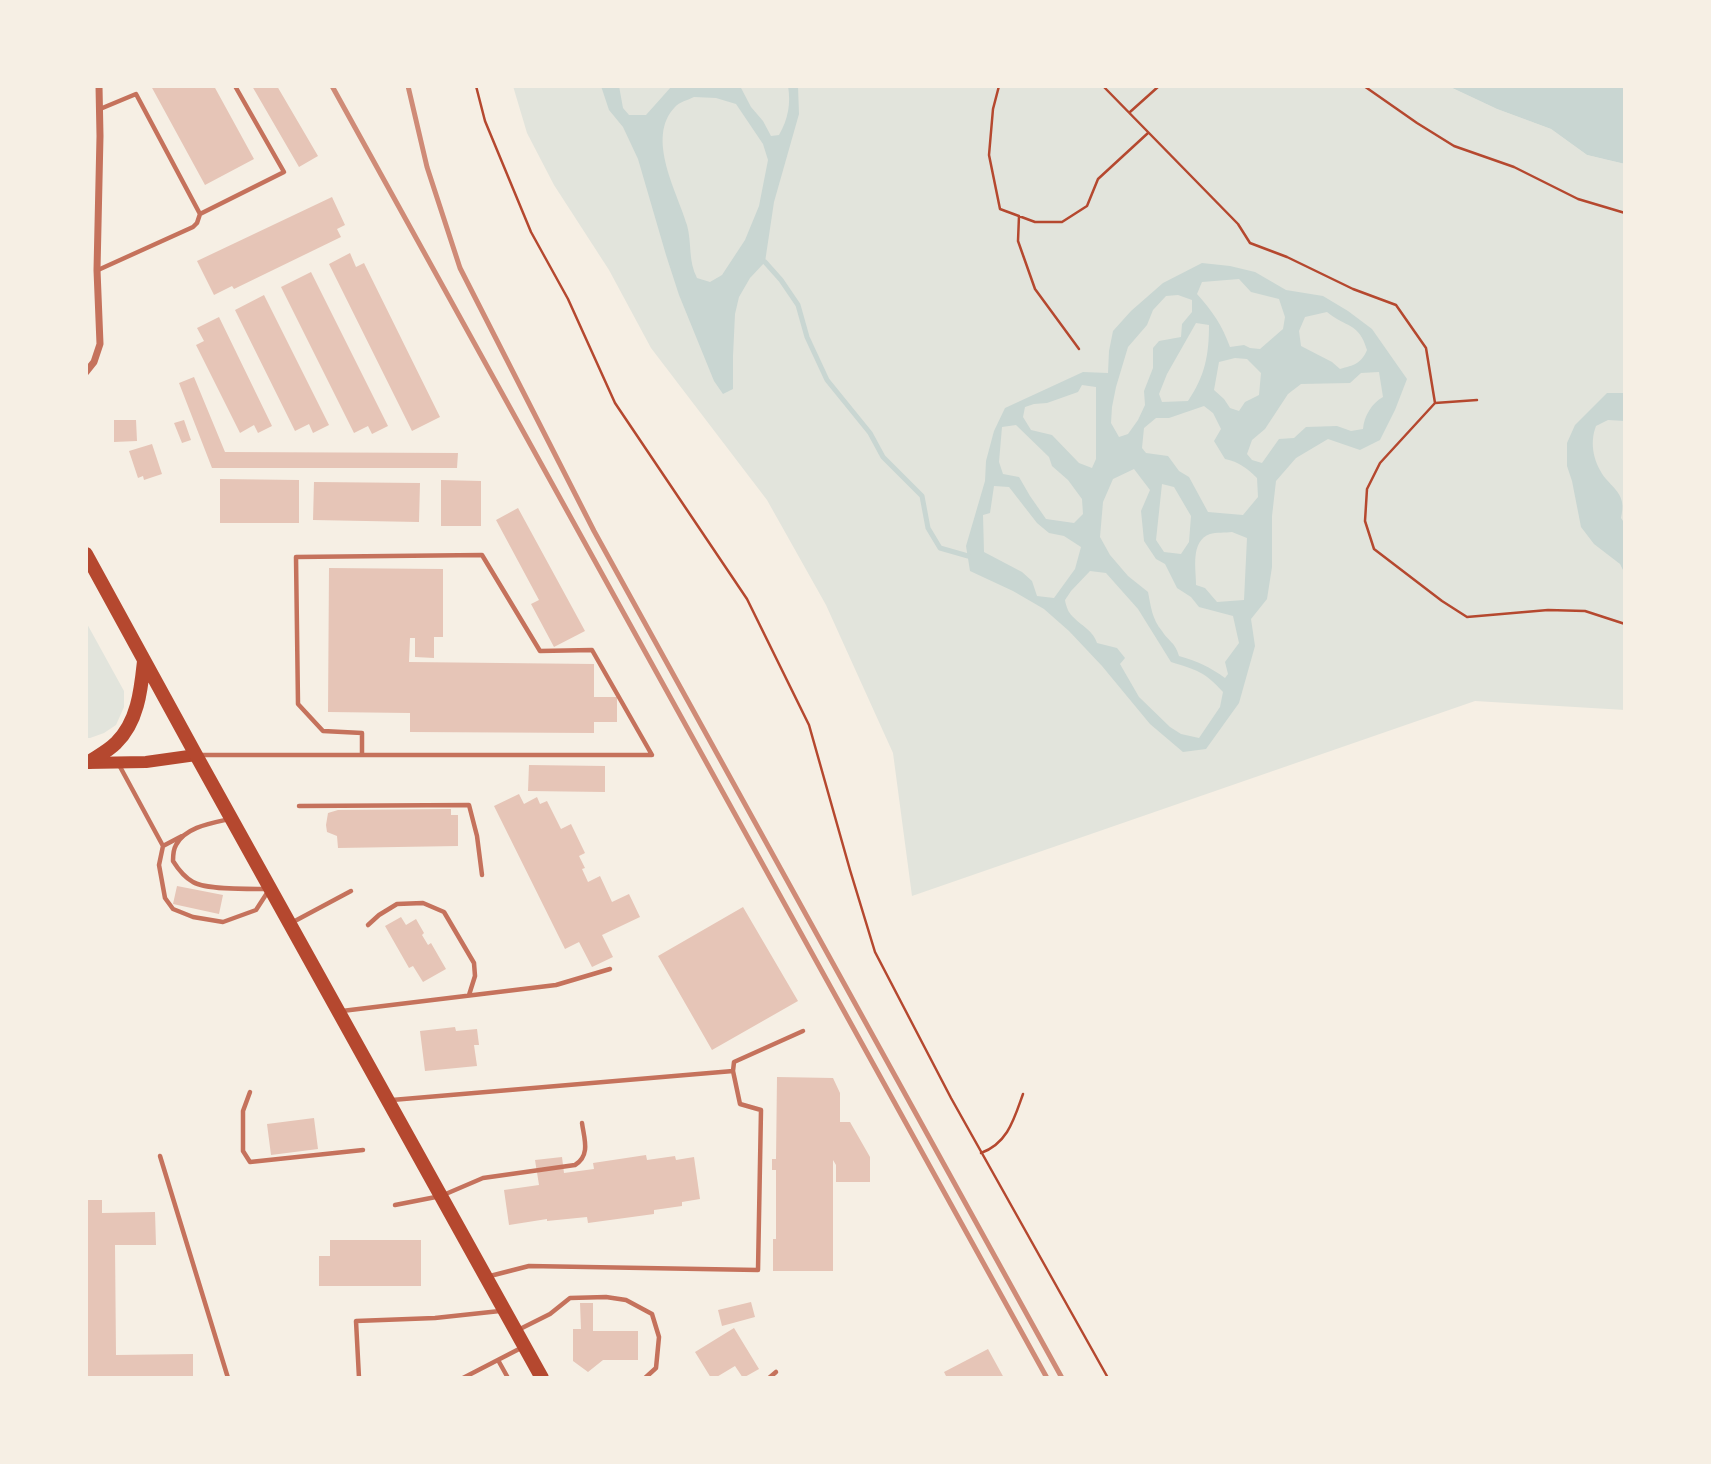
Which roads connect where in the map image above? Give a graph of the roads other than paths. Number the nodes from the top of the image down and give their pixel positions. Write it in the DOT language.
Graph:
graph roads {
  1 [pos="99,86"];
  2 [pos="235,86"];
  3 [pos="100,109"];
  4 [pos="200,215"];
  5 [pos="97,270"];
  6 [pos="86,372"];
  7 [pos="86,554"];
  8 [pos="144,661"];
  9 [pos="195,755"];
  10 [pos="362,755"];
  11 [pos="87,762"];
  12 [pos="118,762"];
  13 [pos="299,806"];
  14 [pos="231,819"];
  15 [pos="182,836"];
  16 [pos="163,846"];
  17 [pos="482,875"];
  18 [pos="270,889"];
  19 [pos="351,891"];
  20 [pos="289,924"];
  21 [pos="368,925"];
  22 [pos="610,969"];
  23 [pos="470,995"];
  24 [pos="338,1011"];
  25 [pos="803,1031"];
  26 [pos="733,1072"];
  27 [pos="250,1092"];
  28 [pos="387,1101"];
  29 [pos="582,1123"];
  30 [pos="363,1150"];
  31 [pos="160,1156"];
  32 [pos="441,1196"];
  33 [pos="395,1205"];
  34 [pos="486,1278"];
  35 [pos="504,1311"];
  36 [pos="516,1331"];
  37 [pos="524,1347"];
  38 [pos="498,1360"];
  39 [pos="776,1372"];
  40 [pos="228,1378"];
  41 [pos="359,1378"];
  42 [pos="463,1378"];
  43 [pos="508,1378"];
  44 [pos="542,1378"];
  45 [pos="645,1378"];
  46 [pos="769,1378"];
  1 -- 3 [label="street"];
  2 -- 4 [label="lane"];
  3 -- 4 [label="lane"];
  3 -- 5 [label="street"];
  4 -- 5 [label="lane"];
  5 -- 6 [label="street"];
  7 -- 8 [label="main road"];
  8 -- 9 [label="main road"];
  8 -- 11 [label="main road"];
  9 -- 10 [label="lane"];
  9 -- 12 [label="main road"];
  9 -- 14 [label="main road"];
  10 -- 10 [label="lane"];
  11 -- 12 [label="main road"];
  12 -- 16 [label="lane"];
  13 -- 17 [label="lane"];
  14 -- 15 [label="lane"];
  14 -- 18 [label="main road"];
  15 -- 16 [label="lane"];
  15 -- 18 [label="lane"];
  16 -- 18 [label="lane"];
  18 -- 20 [label="main road"];
  19 -- 20 [label="lane"];
  20 -- 24 [label="main road"];
  21 -- 23 [label="lane"];
  22 -- 23 [label="lane"];
  23 -- 24 [label="lane"];
  24 -- 28 [label="main road"];
  25 -- 26 [label="lane"];
  26 -- 28 [label="lane"];
  26 -- 34 [label="lane"];
  27 -- 30 [label="lane"];
  28 -- 32 [label="main road"];
  29 -- 32 [label="lane"];
  31 -- 40 [label="lane"];
  32 -- 33 [label="lane"];
  32 -- 34 [label="main road"];
  34 -- 35 [label="main road"];
  35 -- 36 [label="main road"];
  35 -- 41 [label="lane"];
  36 -- 37 [label="main road"];
  36 -- 45 [label="lane"];
  37 -- 38 [label="lane"];
  37 -- 44 [label="main road"];
  38 -- 42 [label="lane"];
  38 -- 43 [label="lane"];
  39 -- 46 [label="lane"];
}
